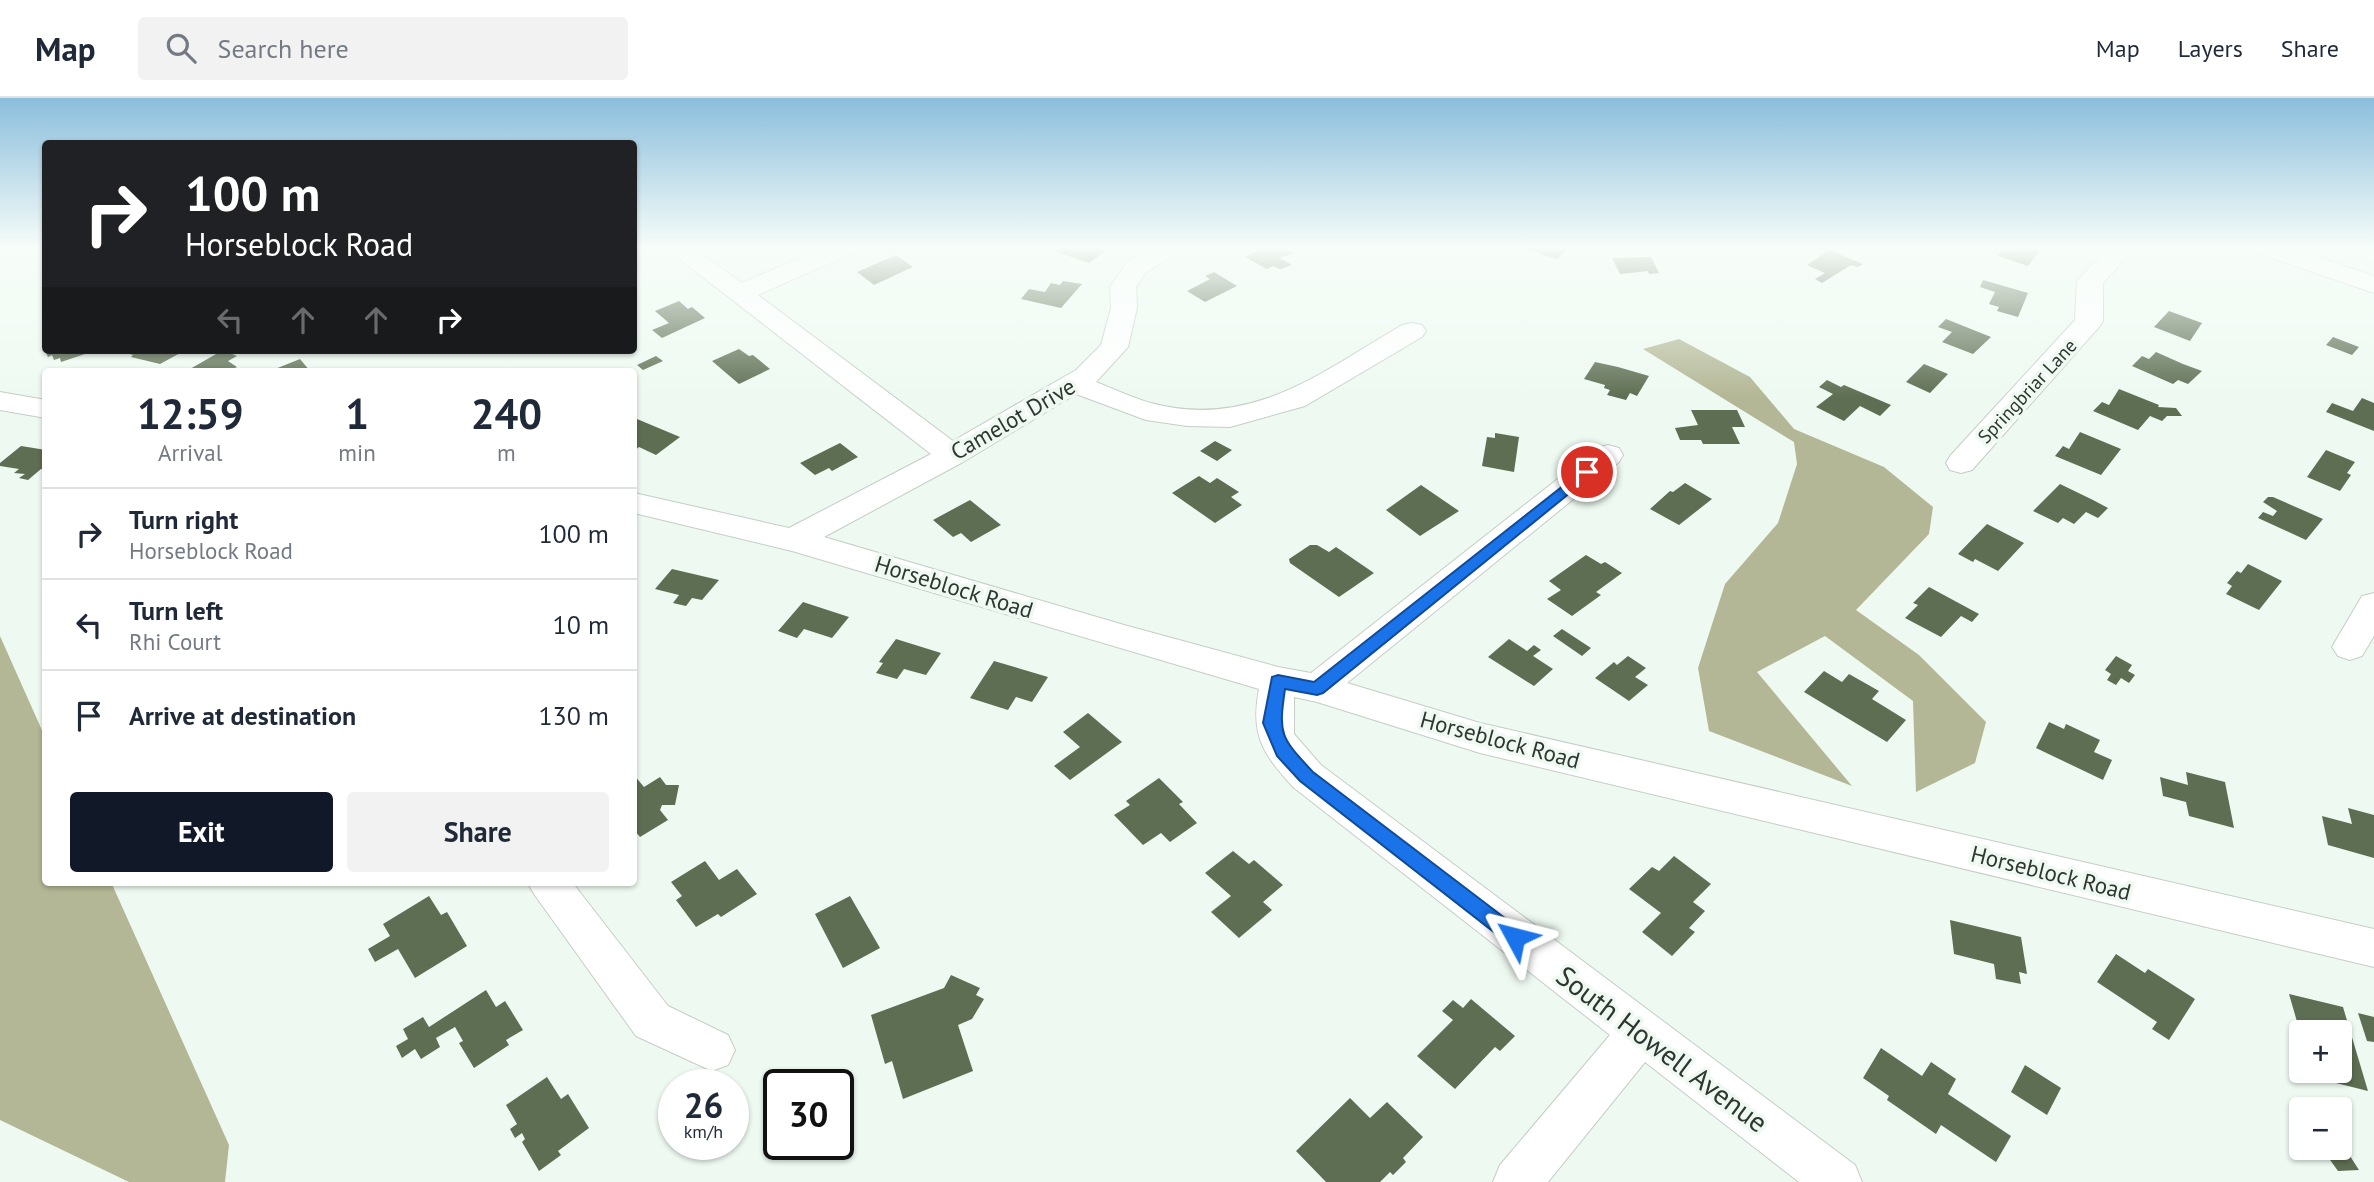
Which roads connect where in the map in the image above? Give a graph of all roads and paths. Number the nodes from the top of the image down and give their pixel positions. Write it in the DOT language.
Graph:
graph roads {
  1 [pos="744,298"];
  2 [pos="1124,298"];
  3 [pos="2090,298"];
  4 [pos="1412,331"];
  5 [pos="1074,383"];
  6 [pos="0,401"];
  7 [pos="42,408"];
  8 [pos="952,455"];
  9 [pos="1608,455"];
  10 [pos="1961,463"];
  11 [pos="637,504"];
  12 [pos="793,540"];
  13 [pos="2374,604"];
  14 [pos="2350,647"];
  15 [pos="1297,685"];
  16 [pos="551,886"];
  17 [pos="2374,948"];
  18 [pos="1640,1033"];
  19 [pos="712,1050"];
  20 [pos="1517,1182"];
  21 [pos="1838,1182"];
  1 -- 8 [label="street"];
  2 -- 5 [label="street, Camelot Drive"];
  3 -- 10 [label="street, Springbriar Lane"];
  4 -- 5 [label="street"];
  5 -- 8 [label="street, Camelot Drive"];
  6 -- 7 [label="street"];
  8 -- 12 [label="street, Camelot Drive"];
  9 -- 15 [label="street"];
  11 -- 12 [label="street, Horseblock Road"];
  12 -- 15 [label="street, Horseblock Road"];
  13 -- 14 [label="street"];
  15 -- 17 [label="street, Horseblock Road"];
  15 -- 18 [label="street, South Howell Avenue"];
  16 -- 19 [label="street"];
  18 -- 20 [label="street"];
  18 -- 21 [label="street, South Howell Avenue"];
}
